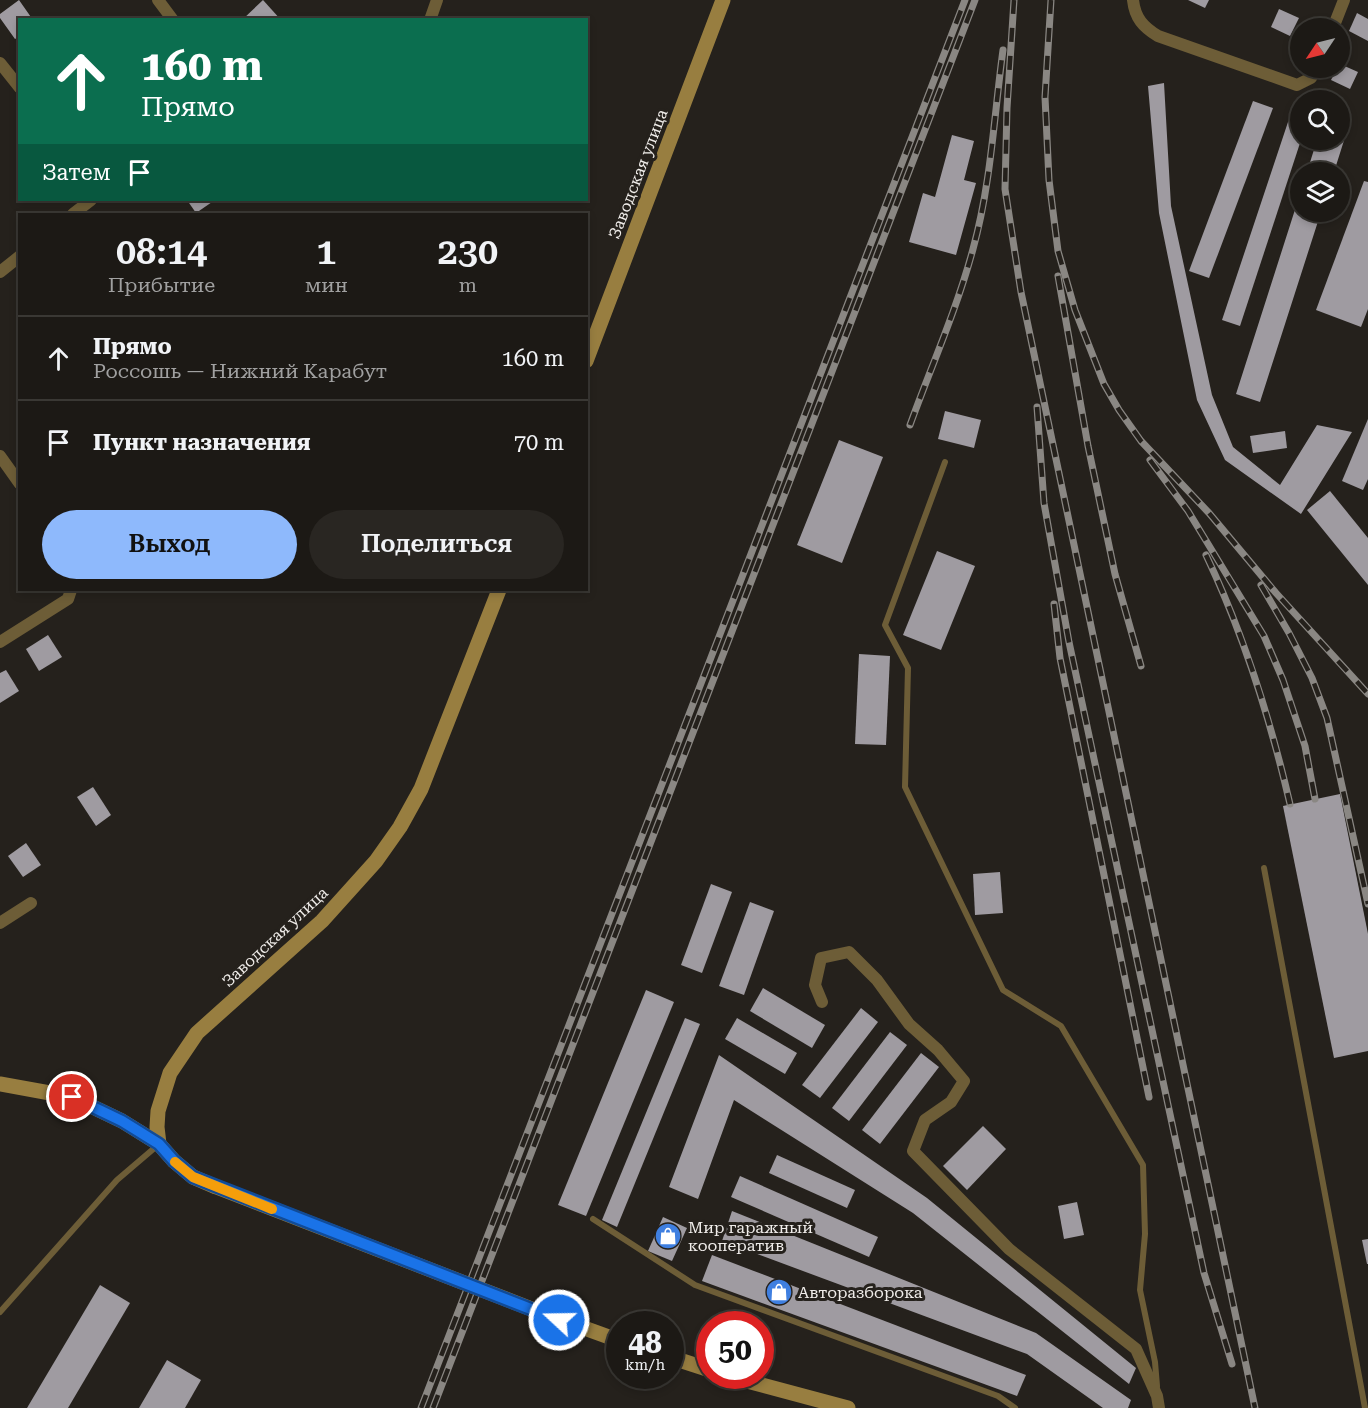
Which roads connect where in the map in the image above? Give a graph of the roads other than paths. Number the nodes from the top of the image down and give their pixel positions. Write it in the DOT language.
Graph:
graph roads {
  1 [pos="158,0"];
  2 [pos="437,0"];
  3 [pos="723,0"];
  4 [pos="1133,0"];
  5 [pos="1344,0"];
  6 [pos="172,18"];
  7 [pos="431,18"];
  8 [pos="1337,18"];
  9 [pos="0,63"];
  10 [pos="1311,78"];
  11 [pos="18,86"];
  12 [pos="91,201"];
  13 [pos="73,213"];
  14 [pos="18,258"];
  15 [pos="0,272"];
  16 [pos="588,356"];
  17 [pos="0,456"];
  18 [pos="945,462"];
  19 [pos="18,481"];
  20 [pos="499,591"];
  21 [pos="70,594"];
  22 [pos="0,642"];
  23 [pos="1264,868"];
  24 [pos="31,903"];
  25 [pos="0,923"];
  26 [pos="822,1002"];
  27 [pos="0,1084"];
  28 [pos="159,1144"];
  29 [pos="593,1219"];
  30 [pos="0,1312"];
  31 [pos="606,1336"];
  32 [pos="774,1388"];
  33 [pos="1158,1402"];
  34 [pos="848,1408"];
  35 [pos="1015,1408"];
  36 [pos="1365,1408"];
  1 -- 6 [label="street"];
  2 -- 7 [label="street"];
  3 -- 16 [label="main road, Заводская улица"];
  4 -- 10 [label="street"];
  5 -- 8 [label="street"];
  9 -- 11 [label="street"];
  12 -- 13 [label="street"];
  14 -- 15 [label="street"];
  17 -- 19 [label="street"];
  18 -- 33 [label="lane"];
  20 -- 28 [label="main road, Заводская улица"];
  21 -- 22 [label="street"];
  23 -- 36 [label="lane"];
  24 -- 25 [label="street"];
  26 -- 33 [label="street"];
  27 -- 28 [label="main road"];
  28 -- 30 [label="lane"];
  28 -- 31 [label="main road, bridge"];
  29 -- 35 [label="lane"];
  32 -- 34 [label="main road"];
}
